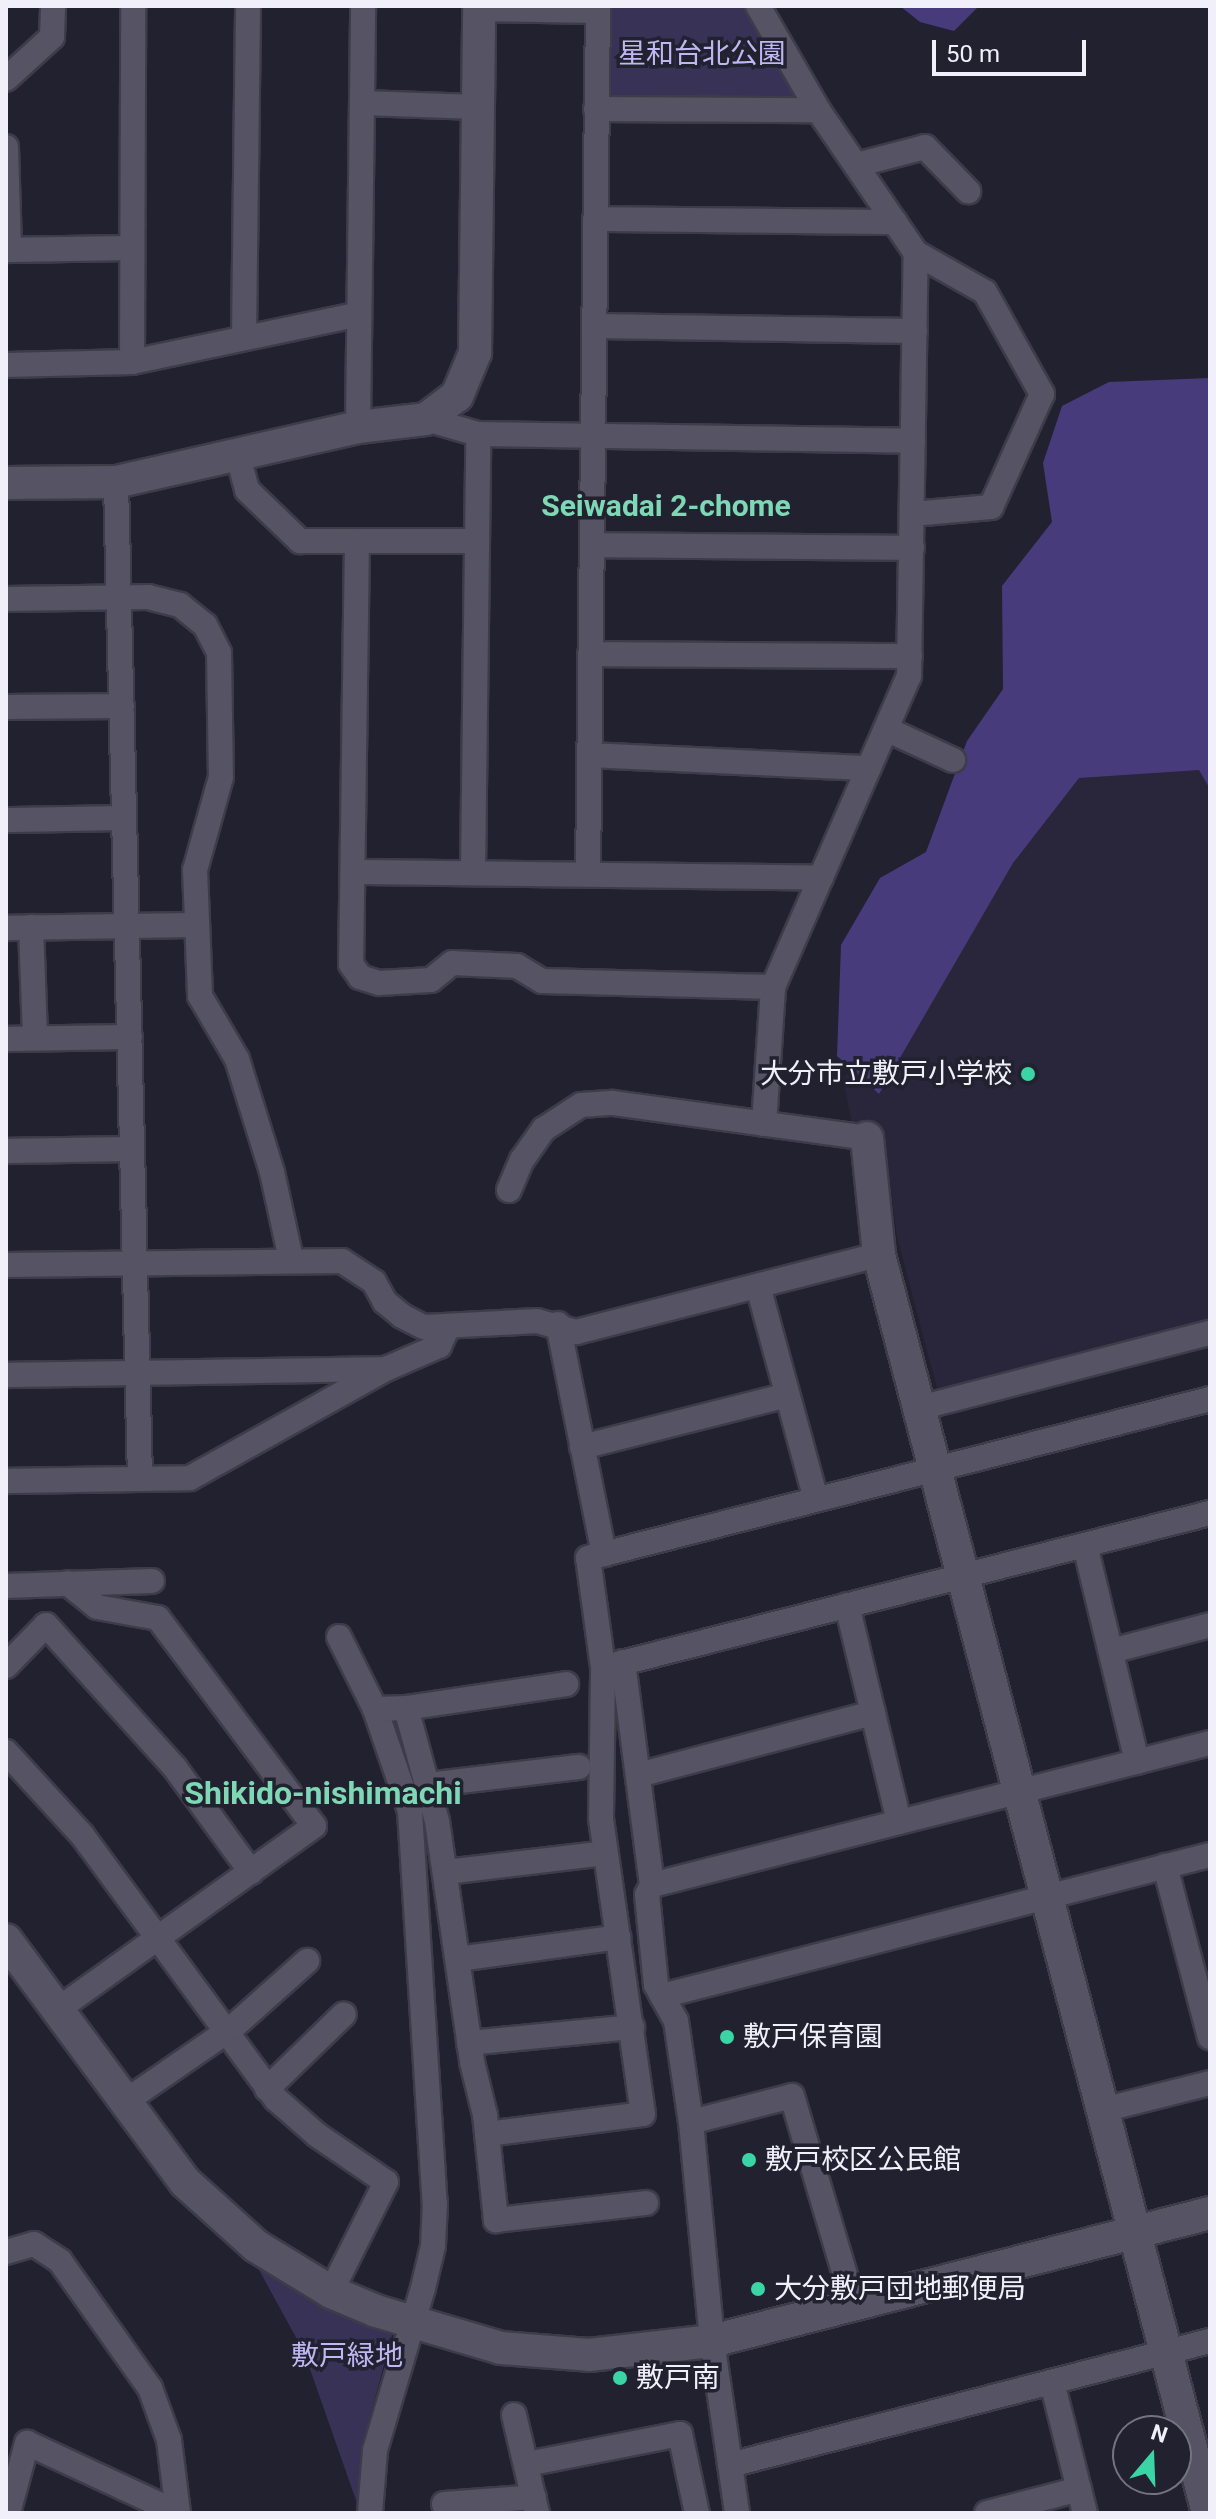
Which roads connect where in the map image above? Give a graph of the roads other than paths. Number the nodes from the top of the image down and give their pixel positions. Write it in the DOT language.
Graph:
graph roads {
  1 [pos="53,6"];
  2 [pos="133,6"];
  3 [pos="248,6"];
  4 [pos="363,6"];
  5 [pos="758,6"];
  6 [pos="479,7"];
  7 [pos="598,9"];
  8 [pos="6,79"];
  9 [pos="362,103"];
  10 [pos="477,107"];
  11 [pos="596,109"];
  12 [pos="818,110"];
  13 [pos="6,147"];
  14 [pos="856,165"];
  15 [pos="968,191"];
  16 [pos="595,219"];
  17 [pos="895,222"];
  18 [pos="132,248"];
  19 [pos="8,250"];
  20 [pos="916,253"];
  21 [pos="359,314"];
  22 [pos="594,326"];
  23 [pos="915,331"];
  24 [pos="244,338"];
  25 [pos="132,362"];
  26 [pos="6,365"];
  27 [pos="426,419"];
  28 [pos="358,427"];
  29 [pos="478,434"];
  30 [pos="593,436"];
  31 [pos="913,441"];
  32 [pos="238,456"];
  33 [pos="116,482"];
  34 [pos="6,483"];
  35 [pos="912,514"];
  36 [pos="357,541"];
  37 [pos="477,541"];
  38 [pos="592,545"];
  39 [pos="912,548"];
  40 [pos="119,597"];
  41 [pos="6,599"];
  42 [pos="590,654"];
  43 [pos="910,656"];
  44 [pos="122,706"];
  45 [pos="6,707"];
  46 [pos="886,729"];
  47 [pos="589,755"];
  48 [pos="953,760"];
  49 [pos="869,768"];
  50 [pos="124,818"];
  51 [pos="6,820"];
  52 [pos="355,872"];
  53 [pos="473,873"];
  54 [pos="588,874"];
  55 [pos="821,878"];
  56 [pos="194,925"];
  57 [pos="127,926"];
  58 [pos="31,927"];
  59 [pos="6,928"];
  60 [pos="773,987"];
  61 [pos="130,1037"];
  62 [pos="35,1038"];
  63 [pos="6,1039"];
  64 [pos="764,1124"];
  65 [pos="867,1138"];
  66 [pos="132,1149"];
  67 [pos="6,1151"];
  68 [pos="509,1190"];
  69 [pos="879,1255"];
  70 [pos="291,1259"];
  71 [pos="135,1262"];
  72 [pos="6,1265"];
  73 [pos="758,1286"];
  74 [pos="558,1324"];
  75 [pos="447,1329"];
  76 [pos="1210,1333"];
  77 [pos="387,1369"];
  78 [pos="138,1371"];
  79 [pos="6,1375"];
  80 [pos="787,1395"];
  81 [pos="1210,1399"];
  82 [pos="919,1408"];
  83 [pos="582,1447"];
  84 [pos="935,1469"];
  85 [pos="140,1478"];
  86 [pos="6,1481"];
  87 [pos="816,1499"];
  88 [pos="1210,1513"];
  89 [pos="1085,1545"];
  90 [pos="604,1554"];
  91 [pos="963,1576"];
  92 [pos="152,1581"];
  93 [pos="67,1583"];
  94 [pos="6,1586"];
  95 [pos="847,1605"];
  96 [pos="1210,1625"];
  97 [pos="339,1637"];
  98 [pos="1111,1651"];
  99 [pos="613,1665"];
  100 [pos="6,1666"];
  101 [pos="566,1684"];
  102 [pos="406,1708"];
  103 [pos="375,1709"];
  104 [pos="873,1713"];
  105 [pos="1210,1743"];
  106 [pos="6,1752"];
  107 [pos="1137,1762"];
  108 [pos="579,1767"];
  109 [pos="638,1775"];
  110 [pos="427,1785"];
  111 [pos="1020,1791"];
  112 [pos="899,1822"];
  113 [pos="605,1853"];
  114 [pos="1210,1855"];
  115 [pos="1165,1866"];
  116 [pos="251,1872"];
  117 [pos="446,1872"];
  118 [pos="652,1885"];
  119 [pos="1047,1897"];
  120 [pos="161,1937"];
  121 [pos="618,1937"];
  122 [pos="6,1940"];
  123 [pos="458,1959"];
  124 [pos="307,1961"];
  125 [pos="1203,1970"];
  126 [pos="662,1996"];
  127 [pos="57,2010"];
  128 [pos="344,2014"];
  129 [pos="632,2027"];
  130 [pos="224,2029"];
  131 [pos="1210,2037"];
  132 [pos="469,2043"];
  133 [pos="1210,2083"];
  134 [pos="267,2089"];
  135 [pos="123,2103"];
  136 [pos="1103,2110"];
  137 [pos="691,2122"];
  138 [pos="487,2134"];
  139 [pos="646,2203"];
  140 [pos="1210,2213"];
  141 [pos="1135,2233"];
  142 [pos="6,2252"];
  143 [pos="848,2285"];
  144 [pos="331,2292"];
  145 [pos="413,2326"];
  146 [pos="712,2341"];
  147 [pos="1210,2341"];
  148 [pos="1166,2352"];
  149 [pos="1052,2382"];
  150 [pos="514,2415"];
  151 [pos="527,2464"];
  152 [pos="730,2465"];
  153 [pos="1079,2489"];
  154 [pos="444,2503"];
  155 [pos="536,2505"];
  156 [pos="8,2513"];
  157 [pos="178,2513"];
  158 [pos="370,2513"];
  159 [pos="697,2513"];
  160 [pos="737,2513"];
  161 [pos="987,2513"];
  162 [pos="1085,2513"];
  163 [pos="1208,2513"];
  1 -- 8 [label="street"];
  2 -- 18 [label="street"];
  3 -- 24 [label="street"];
  4 -- 9 [label="street"];
  5 -- 12 [label="street"];
  6 -- 7 [label="street"];
  6 -- 10 [label="street"];
  7 -- 11 [label="street"];
  9 -- 10 [label="street"];
  9 -- 21 [label="street"];
  10 -- 27 [label="street"];
  11 -- 12 [label="street"];
  11 -- 16 [label="street"];
  12 -- 14 [label="street"];
  13 -- 19 [label="street"];
  14 -- 15 [label="street"];
  14 -- 17 [label="street"];
  16 -- 17 [label="street"];
  16 -- 22 [label="street"];
  17 -- 20 [label="street"];
  18 -- 19 [label="street"];
  18 -- 25 [label="street"];
  20 -- 23 [label="street"];
  20 -- 35 [label="street"];
  21 -- 24 [label="street"];
  21 -- 28 [label="street"];
  22 -- 23 [label="street"];
  22 -- 30 [label="street"];
  23 -- 31 [label="street"];
  24 -- 25 [label="street"];
  25 -- 26 [label="street"];
  27 -- 28 [label="street"];
  27 -- 29 [label="street"];
  28 -- 32 [label="street"];
  29 -- 30 [label="street"];
  29 -- 37 [label="street"];
  30 -- 31 [label="street"];
  30 -- 38 [label="street"];
  31 -- 35 [label="street"];
  32 -- 33 [label="street"];
  32 -- 36 [label="street"];
  33 -- 34 [label="street"];
  33 -- 40 [label="street"];
  35 -- 39 [label="street"];
  36 -- 37 [label="street"];
  36 -- 52 [label="street"];
  37 -- 53 [label="street"];
  38 -- 39 [label="street"];
  38 -- 42 [label="street"];
  39 -- 43 [label="street"];
  40 -- 41 [label="street"];
  40 -- 44 [label="street"];
  40 -- 56 [label="street"];
  42 -- 43 [label="street"];
  42 -- 47 [label="street"];
  43 -- 46 [label="street"];
  44 -- 45 [label="street"];
  44 -- 50 [label="street"];
  46 -- 48 [label="street"];
  46 -- 49 [label="street"];
  47 -- 49 [label="street"];
  47 -- 54 [label="street"];
  49 -- 55 [label="street"];
  50 -- 51 [label="street"];
  50 -- 57 [label="street"];
  52 -- 53 [label="street"];
  52 -- 60 [label="street"];
  53 -- 54 [label="street"];
  54 -- 55 [label="street"];
  55 -- 60 [label="street"];
  56 -- 57 [label="street"];
  56 -- 70 [label="street"];
  57 -- 58 [label="street"];
  57 -- 61 [label="street"];
  58 -- 59 [label="street"];
  58 -- 62 [label="street"];
  60 -- 64 [label="street"];
  61 -- 62 [label="street"];
  61 -- 66 [label="street"];
  62 -- 63 [label="street"];
  64 -- 65 [label="street"];
  64 -- 68 [label="street"];
  65 -- 69 [label="street"];
  66 -- 67 [label="street"];
  66 -- 71 [label="street"];
  69 -- 73 [label="street"];
  69 -- 82 [label="street"];
  70 -- 71 [label="street"];
  70 -- 75 [label="street"];
  71 -- 72 [label="street"];
  71 -- 78 [label="street"];
  73 -- 74 [label="street"];
  73 -- 80 [label="street"];
  74 -- 75 [label="street"];
  74 -- 83 [label="street"];
  75 -- 77 [label="street"];
  76 -- 82 [label="street"];
  77 -- 78 [label="street"];
  77 -- 85 [label="street"];
  78 -- 79 [label="street"];
  78 -- 85 [label="street"];
  80 -- 83 [label="street"];
  80 -- 87 [label="street"];
  81 -- 84 [label="street"];
  82 -- 84 [label="street"];
  83 -- 90 [label="street"];
  84 -- 87 [label="street"];
  84 -- 91 [label="street"];
  85 -- 86 [label="street"];
  87 -- 90 [label="street"];
  88 -- 89 [label="street"];
  89 -- 91 [label="street"];
  89 -- 98 [label="street"];
  90 -- 99 [label="street"];
  91 -- 95 [label="street"];
  91 -- 111 [label="street"];
  92 -- 93 [label="street"];
  93 -- 94 [label="street"];
  93 -- 116 [label="street"];
  95 -- 99 [label="street"];
  95 -- 104 [label="street"];
  96 -- 98 [label="street"];
  97 -- 103 [label="street"];
  98 -- 107 [label="street"];
  99 -- 109 [label="street"];
  99 -- 113 [label="street"];
  100 -- 116 [label="street"];
  101 -- 102 [label="street"];
  102 -- 103 [label="street"];
  102 -- 110 [label="street"];
  103 -- 145 [label="street"];
  104 -- 109 [label="street"];
  104 -- 112 [label="street"];
  105 -- 107 [label="street"];
  106 -- 120 [label="street"];
  107 -- 111 [label="street"];
  108 -- 110 [label="street"];
  109 -- 118 [label="street"];
  110 -- 117 [label="street"];
  111 -- 112 [label="street"];
  111 -- 119 [label="street"];
  112 -- 118 [label="street"];
  113 -- 117 [label="street"];
  113 -- 121 [label="street"];
  114 -- 115 [label="street"];
  115 -- 119 [label="street"];
  115 -- 125 [label="street"];
  116 -- 120 [label="street"];
  117 -- 123 [label="street"];
  118 -- 126 [label="street"];
  119 -- 126 [label="street"];
  119 -- 136 [label="street"];
  120 -- 127 [label="street"];
  120 -- 130 [label="street"];
  121 -- 123 [label="street"];
  121 -- 129 [label="street"];
  122 -- 127 [label="street"];
  123 -- 132 [label="street"];
  124 -- 130 [label="street"];
  125 -- 131 [label="street"];
  126 -- 137 [label="street"];
  127 -- 135 [label="street"];
  128 -- 134 [label="street"];
  129 -- 132 [label="street"];
  129 -- 138 [label="street"];
  130 -- 134 [label="street"];
  130 -- 135 [label="street"];
  132 -- 138 [label="street"];
  133 -- 136 [label="street"];
  134 -- 144 [label="street"];
  135 -- 144 [label="street"];
  136 -- 141 [label="street"];
  137 -- 143 [label="street"];
  137 -- 146 [label="street"];
  138 -- 139 [label="street"];
  140 -- 141 [label="street"];
  141 -- 146 [label="street"];
  141 -- 148 [label="street"];
  142 -- 157 [label="street"];
  144 -- 145 [label="street"];
  145 -- 146 [label="street"];
  145 -- 158 [label="street"];
  146 -- 152 [label="street"];
  147 -- 148 [label="street"];
  148 -- 149 [label="street"];
  148 -- 163 [label="street"];
  149 -- 152 [label="street"];
  149 -- 153 [label="street"];
  150 -- 151 [label="street"];
  151 -- 155 [label="street"];
  151 -- 159 [label="street"];
  152 -- 160 [label="street"];
  153 -- 161 [label="street"];
  153 -- 162 [label="street"];
  154 -- 155 [label="street"];
  156 -- 157 [label="street"];
}
